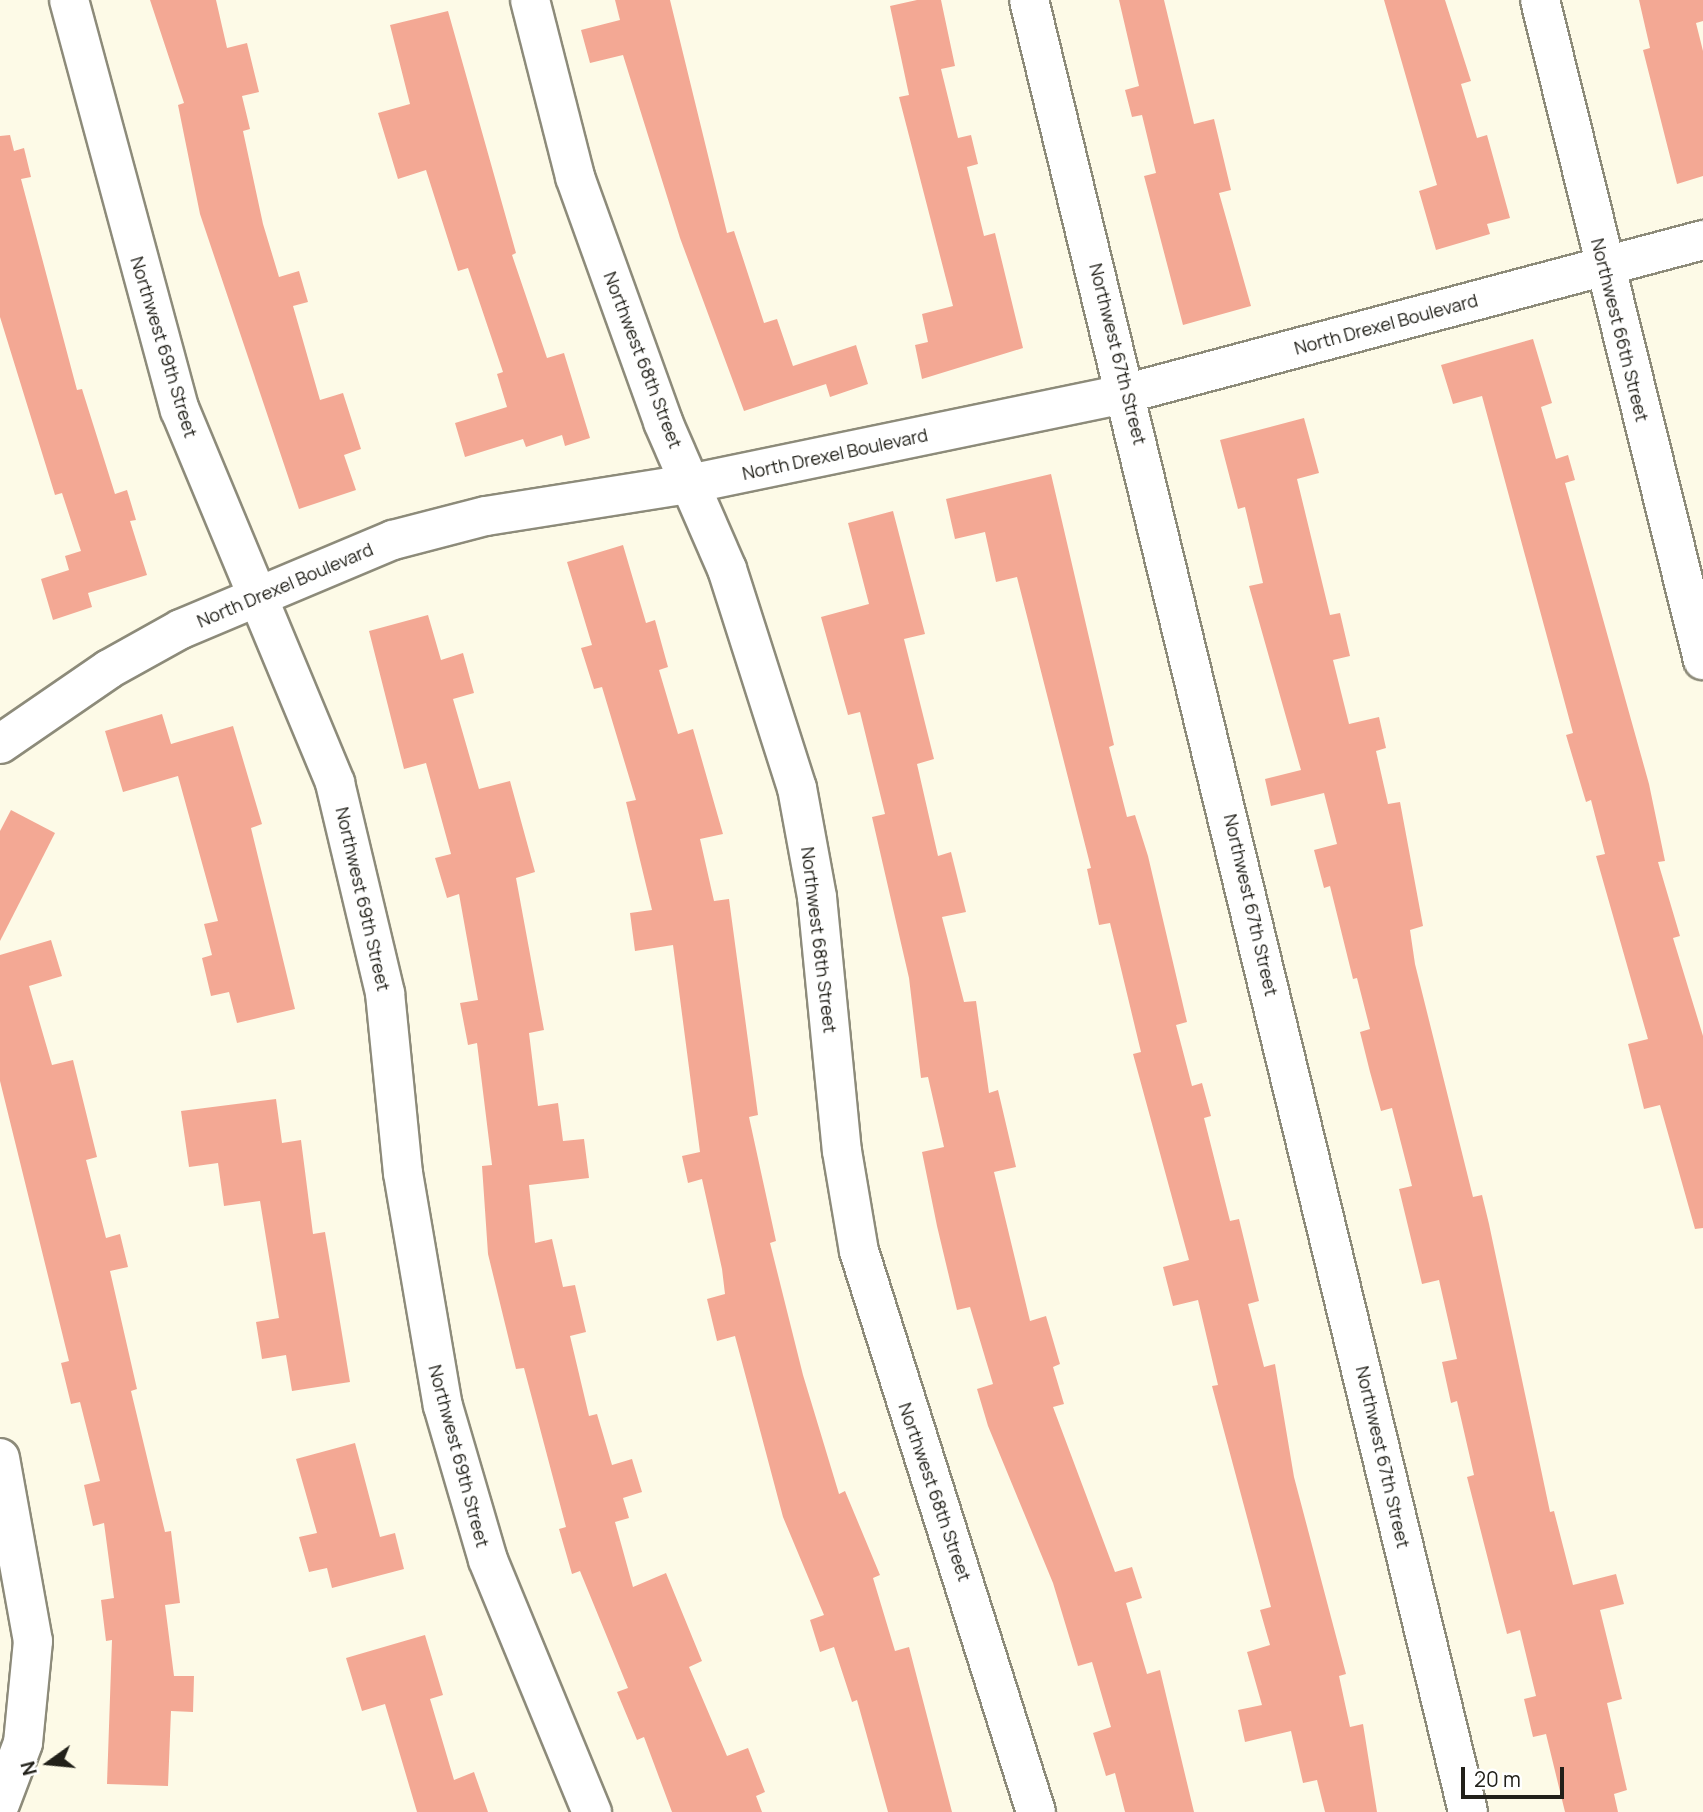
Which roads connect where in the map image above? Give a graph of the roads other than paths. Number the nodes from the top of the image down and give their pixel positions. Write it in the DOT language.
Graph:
graph roads {
  1 [pos="69,0"];
  2 [pos="530,0"];
  3 [pos="1029,0"];
  4 [pos="1539,0"];
  5 [pos="1703,240"];
  6 [pos="1604,265"];
  7 [pos="1128,393"];
  8 [pos="694,483"];
  9 [pos="257,594"];
  10 [pos="1703,660"];
  11 [pos="0,744"];
  12 [pos="0,1458"];
  13 [pos="0,1804"];
  14 [pos="592,1812"];
  15 [pos="1036,1812"];
  16 [pos="1468,1812"];
  1 -- 9 [label="street, Northwest 69th Street"];
  2 -- 8 [label="street, Northwest 68th Street"];
  3 -- 7 [label="street, Northwest 67th Street"];
  4 -- 6 [label="street, Northwest 66th Street"];
  5 -- 6 [label="street, North Drexel Boulevard"];
  6 -- 7 [label="street, North Drexel Boulevard"];
  6 -- 10 [label="street, Northwest 66th Street"];
  7 -- 8 [label="street, North Drexel Boulevard"];
  7 -- 16 [label="street, Northwest 67th Street"];
  8 -- 9 [label="street, North Drexel Boulevard"];
  8 -- 15 [label="street, Northwest 68th Street"];
  9 -- 11 [label="street, North Drexel Boulevard"];
  9 -- 14 [label="street, Northwest 69th Street"];
  12 -- 13 [label="street"];
}
